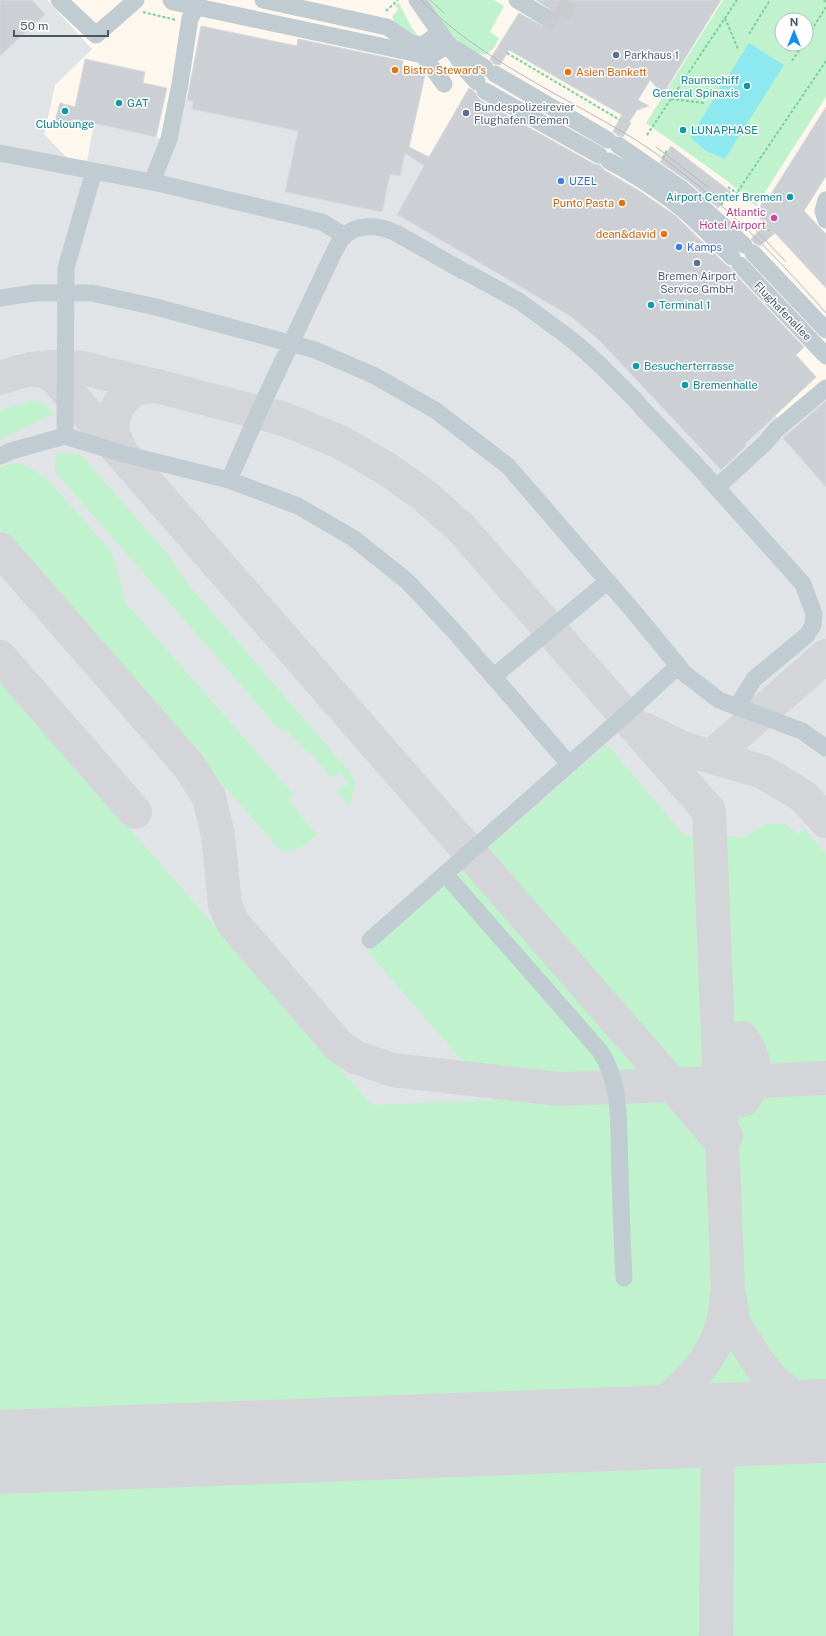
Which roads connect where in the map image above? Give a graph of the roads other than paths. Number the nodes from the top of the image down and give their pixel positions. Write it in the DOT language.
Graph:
graph roads {
  1 [pos="59,0"];
  2 [pos="171,0"];
  3 [pos="263,0"];
  4 [pos="417,0"];
  5 [pos="518,0"];
  6 [pos="198,3"];
  7 [pos="131,4"];
  8 [pos="542,14"];
  9 [pos="446,41"];
  10 [pos="423,55"];
  11 [pos="485,79"];
  12 [pos="444,84"];
  13 [pos="615,144"];
  14 [pos="581,145"];
  15 [pos="0,153"];
  16 [pos="94,171"];
  17 [pos="630,172"];
  18 [pos="152,182"];
  19 [pos="826,200"];
  20 [pos="826,220"];
  21 [pos="344,236"];
  22 [pos="743,244"];
  23 [pos="734,259"];
  24 [pos="768,269"];
  25 [pos="66,292"];
  26 [pos="0,298"];
  27 [pos="826,330"];
  28 [pos="291,344"];
  29 [pos="826,356"];
  30 [pos="826,388"];
  31 [pos="65,436"];
  32 [pos="0,456"];
  33 [pos="229,480"];
  34 [pos="711,480"];
  35 [pos="608,582"];
  36 [pos="678,666"];
  37 [pos="493,677"];
  38 [pos="737,707"];
  39 [pos="826,748"];
  40 [pos="569,764"];
  41 [pos="445,874"];
  42 [pos="370,940"];
  43 [pos="624,1278"];
  1 -- 7 [label="street"];
  2 -- 6 [label="street"];
  3 -- 9 [label="street"];
  4 -- 9 [label="street, Flughafenallee"];
  5 -- 8 [label="street"];
  6 -- 10 [label="street"];
  6 -- 18 [label="street"];
  9 -- 10 [label="street"];
  9 -- 11 [label="street, Flughafenallee"];
  10 -- 12 [label="street"];
  11 -- 13 [label="street, Flughafenallee"];
  11 -- 14 [label="street, Flughafenallee"];
  13 -- 14 [label="street"];
  13 -- 17 [label="street"];
  13 -- 22 [label="street, Flughafenallee"];
  14 -- 17 [label="street, Flughafenallee"];
  15 -- 16 [label="street"];
  16 -- 18 [label="street"];
  16 -- 25 [label="street"];
  17 -- 23 [label="street, Flughafenallee"];
  18 -- 21 [label="street"];
  19 -- 20 [label="street"];
  21 -- 28 [label="street"];
  21 -- 34 [label="street"];
  22 -- 23 [label="street"];
  22 -- 24 [label="street, Flughafenallee"];
  23 -- 24 [label="street"];
  23 -- 29 [label="street, Flughafenallee"];
  24 -- 27 [label="street, Flughafenallee"];
  25 -- 26 [label="street"];
  25 -- 28 [label="street"];
  25 -- 31 [label="street"];
  28 -- 33 [label="street"];
  28 -- 35 [label="street"];
  30 -- 34 [label="street"];
  31 -- 32 [label="street"];
  31 -- 33 [label="street"];
  33 -- 37 [label="street"];
  34 -- 38 [label="street"];
  35 -- 36 [label="street"];
  35 -- 37 [label="street"];
  36 -- 38 [label="street"];
  36 -- 40 [label="street"];
  37 -- 40 [label="street"];
  38 -- 39 [label="street"];
  40 -- 41 [label="street"];
  41 -- 42 [label="street"];
  41 -- 43 [label="street"];
}
